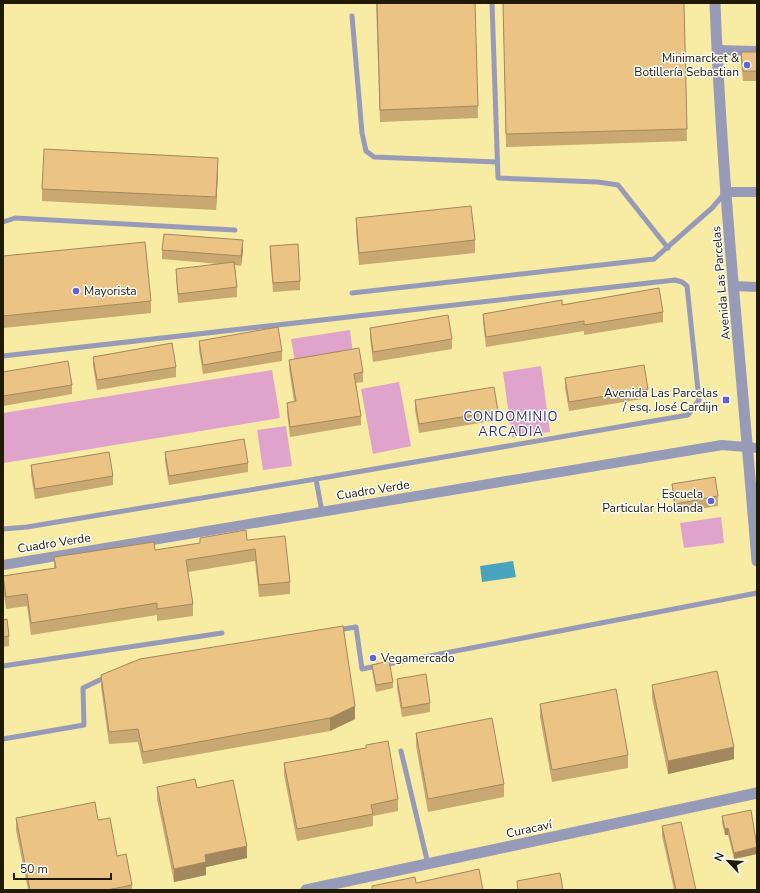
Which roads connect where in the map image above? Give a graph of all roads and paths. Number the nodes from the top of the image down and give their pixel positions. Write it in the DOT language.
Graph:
graph roads {
  1 [pos="492,3"];
  2 [pos="715,3"];
  3 [pos="352,16"];
  4 [pos="717,50"];
  5 [pos="757,51"];
  6 [pos="497,162"];
  7 [pos="725,192"];
  8 [pos="757,192"];
  9 [pos="3,222"];
  10 [pos="235,230"];
  11 [pos="668,248"];
  12 [pos="734,286"];
  13 [pos="757,287"];
  14 [pos="352,293"];
  15 [pos="3,356"];
  16 [pos="753,449"];
  17 [pos="316,479"];
  18 [pos="322,512"];
  19 [pos="3,529"];
  20 [pos="757,554"];
  21 [pos="3,565"];
  22 [pos="757,593"];
  23 [pos="333,631"];
  24 [pos="222,633"];
  25 [pos="3,666"];
  26 [pos="114,673"];
  27 [pos="3,739"];
  28 [pos="401,751"];
  29 [pos="757,793"];
  30 [pos="428,864"];
  31 [pos="306,890"];
  1 -- 6 [label="lane"];
  2 -- 4 [label="street, Avenida Las Parcelas"];
  3 -- 6 [label="lane"];
  4 -- 5 [label="street"];
  4 -- 7 [label="street, Avenida Las Parcelas"];
  6 -- 11 [label="lane"];
  7 -- 8 [label="street"];
  7 -- 11 [label="lane"];
  7 -- 12 [label="street, Avenida Las Parcelas"];
  9 -- 10 [label="lane"];
  11 -- 14 [label="lane"];
  12 -- 13 [label="street"];
  12 -- 16 [label="street, Avenida Las Parcelas"];
  15 -- 17 [label="lane"];
  16 -- 18 [label="street, Cuadro Verde"];
  16 -- 20 [label="street, Avenida Las Parcelas"];
  17 -- 18 [label="lane"];
  17 -- 19 [label="lane"];
  18 -- 21 [label="street, Cuadro Verde"];
  22 -- 23 [label="lane"];
  24 -- 25 [label="lane"];
  26 -- 27 [label="lane"];
  28 -- 30 [label="lane"];
  29 -- 30 [label="street, Curacaví"];
  30 -- 31 [label="street, Curacaví"];
}
